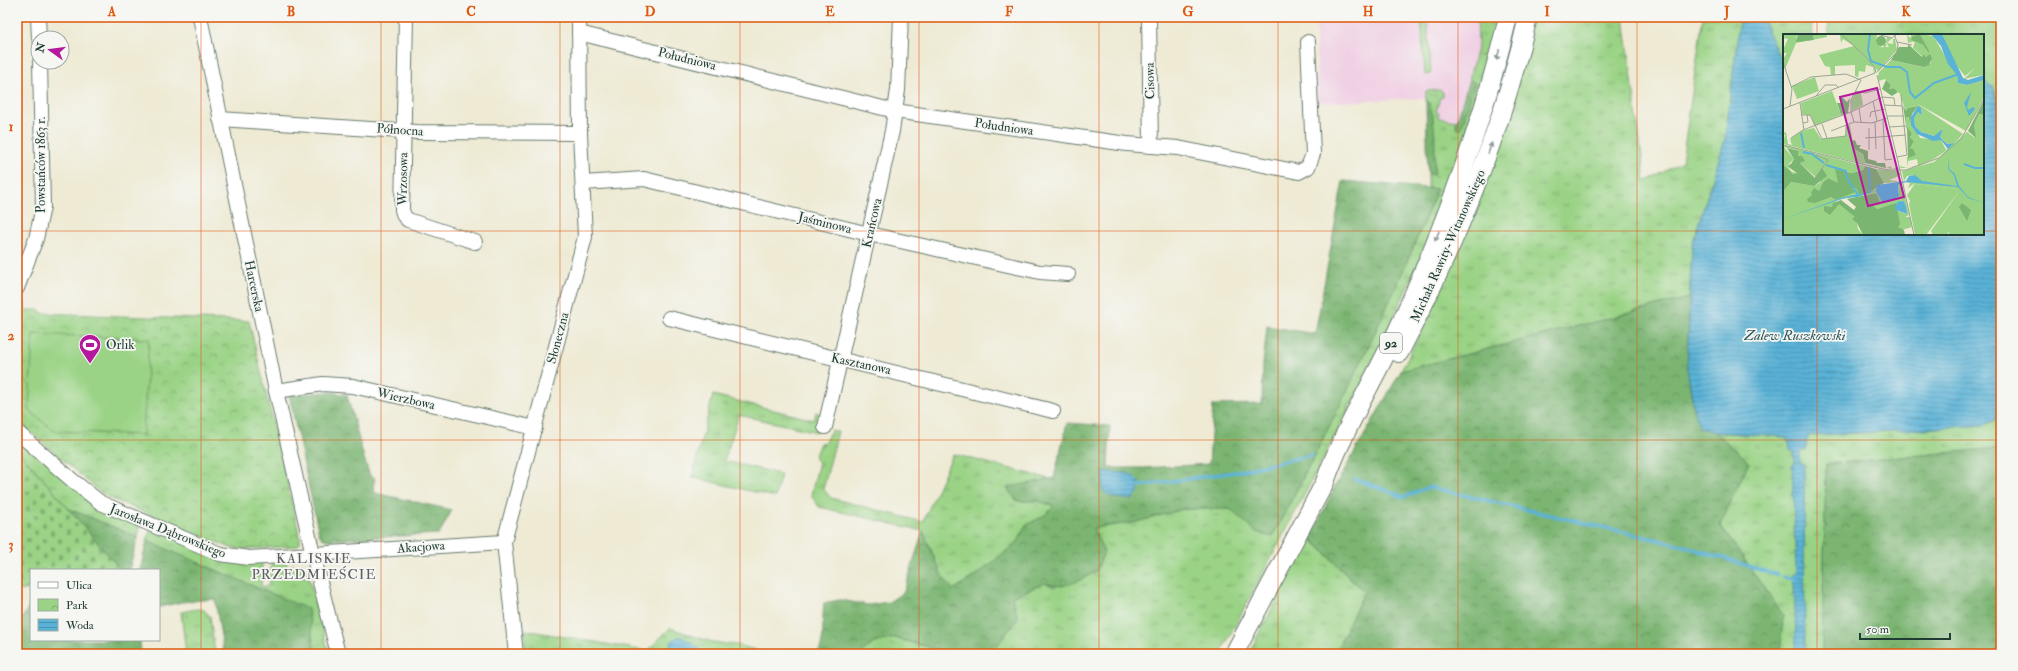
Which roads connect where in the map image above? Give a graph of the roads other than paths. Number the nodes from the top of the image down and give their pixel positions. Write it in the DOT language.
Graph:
graph roads {
  1 [pos="38,17"];
  2 [pos="200,17"];
  3 [pos="406,17"];
  4 [pos="579,17"];
  5 [pos="901,17"];
  6 [pos="1149,17"];
  7 [pos="1508,17"];
  8 [pos="1528,17"];
  9 [pos="39,30"];
  10 [pos="580,33"];
  11 [pos="1308,42"];
  12 [pos="40,70"];
  13 [pos="895,111"];
  14 [pos="220,119"];
  15 [pos="404,130"];
  16 [pos="580,133"];
  17 [pos="1151,146"];
  18 [pos="583,183"];
  19 [pos="869,234"];
  20 [pos="475,242"];
  21 [pos="1068,274"];
  22 [pos="17,288"];
  23 [pos="670,318"];
  24 [pos="841,359"];
  25 [pos="276,391"];
  26 [pos="1053,411"];
  27 [pos="825,427"];
  28 [pos="535,428"];
  29 [pos="17,432"];
  30 [pos="1325,482"];
  31 [pos="504,542"];
  32 [pos="313,554"];
  33 [pos="338,654"];
  34 [pos="516,654"];
  35 [pos="1234,654"];
  1 -- 9 [label="street"];
  2 -- 14 [label="street, Harcerska"];
  3 -- 15 [label="street, Wrzosowa"];
  4 -- 10 [label="street, Słoneczna"];
  5 -- 13 [label="street, Krańcowa"];
  6 -- 17 [label="street, Cisowa"];
  7 -- 30 [label="main road, Michała Rawity-Witanowskiego / 92, one-way"];
  30 -- 8 [label="main road, Michała Rawity-Witanowskiego / 92, one-way"];
  10 -- 13 [label="street, Południowa"];
  10 -- 16 [label="street, Słoneczna"];
  11 -- 17 [label="street, Południowa"];
  12 -- 22 [label="street, Powstańców 1863 r."];
  13 -- 17 [label="street, Południowa"];
  13 -- 19 [label="street, Krańcowa"];
  14 -- 15 [label="street, Północna"];
  14 -- 25 [label="street, Harcerska"];
  15 -- 16 [label="street, Północna"];
  15 -- 20 [label="street, Wrzosowa"];
  16 -- 18 [label="street, Słoneczna"];
  18 -- 19 [label="street, Jaśminowa"];
  18 -- 28 [label="street, Słoneczna"];
  19 -- 21 [label="street, Jaśminowa"];
  19 -- 24 [label="street, Krańcowa"];
  23 -- 24 [label="street, Kasztanowa"];
  24 -- 26 [label="street, Kasztanowa"];
  24 -- 27 [label="street, Krańcowa"];
  25 -- 28 [label="street, Wierzbowa"];
  25 -- 32 [label="street, Harcerska"];
  28 -- 31 [label="street, Słoneczna"];
  29 -- 32 [label="street, Jarosława Dąbrowskiego"];
  30 -- 35 [label="main road, Michała Rawity-Witanowskiego / 92"];
  31 -- 32 [label="street, Akacjowa"];
  31 -- 34 [label="street, Słoneczna"];
  32 -- 33 [label="street"];
}
